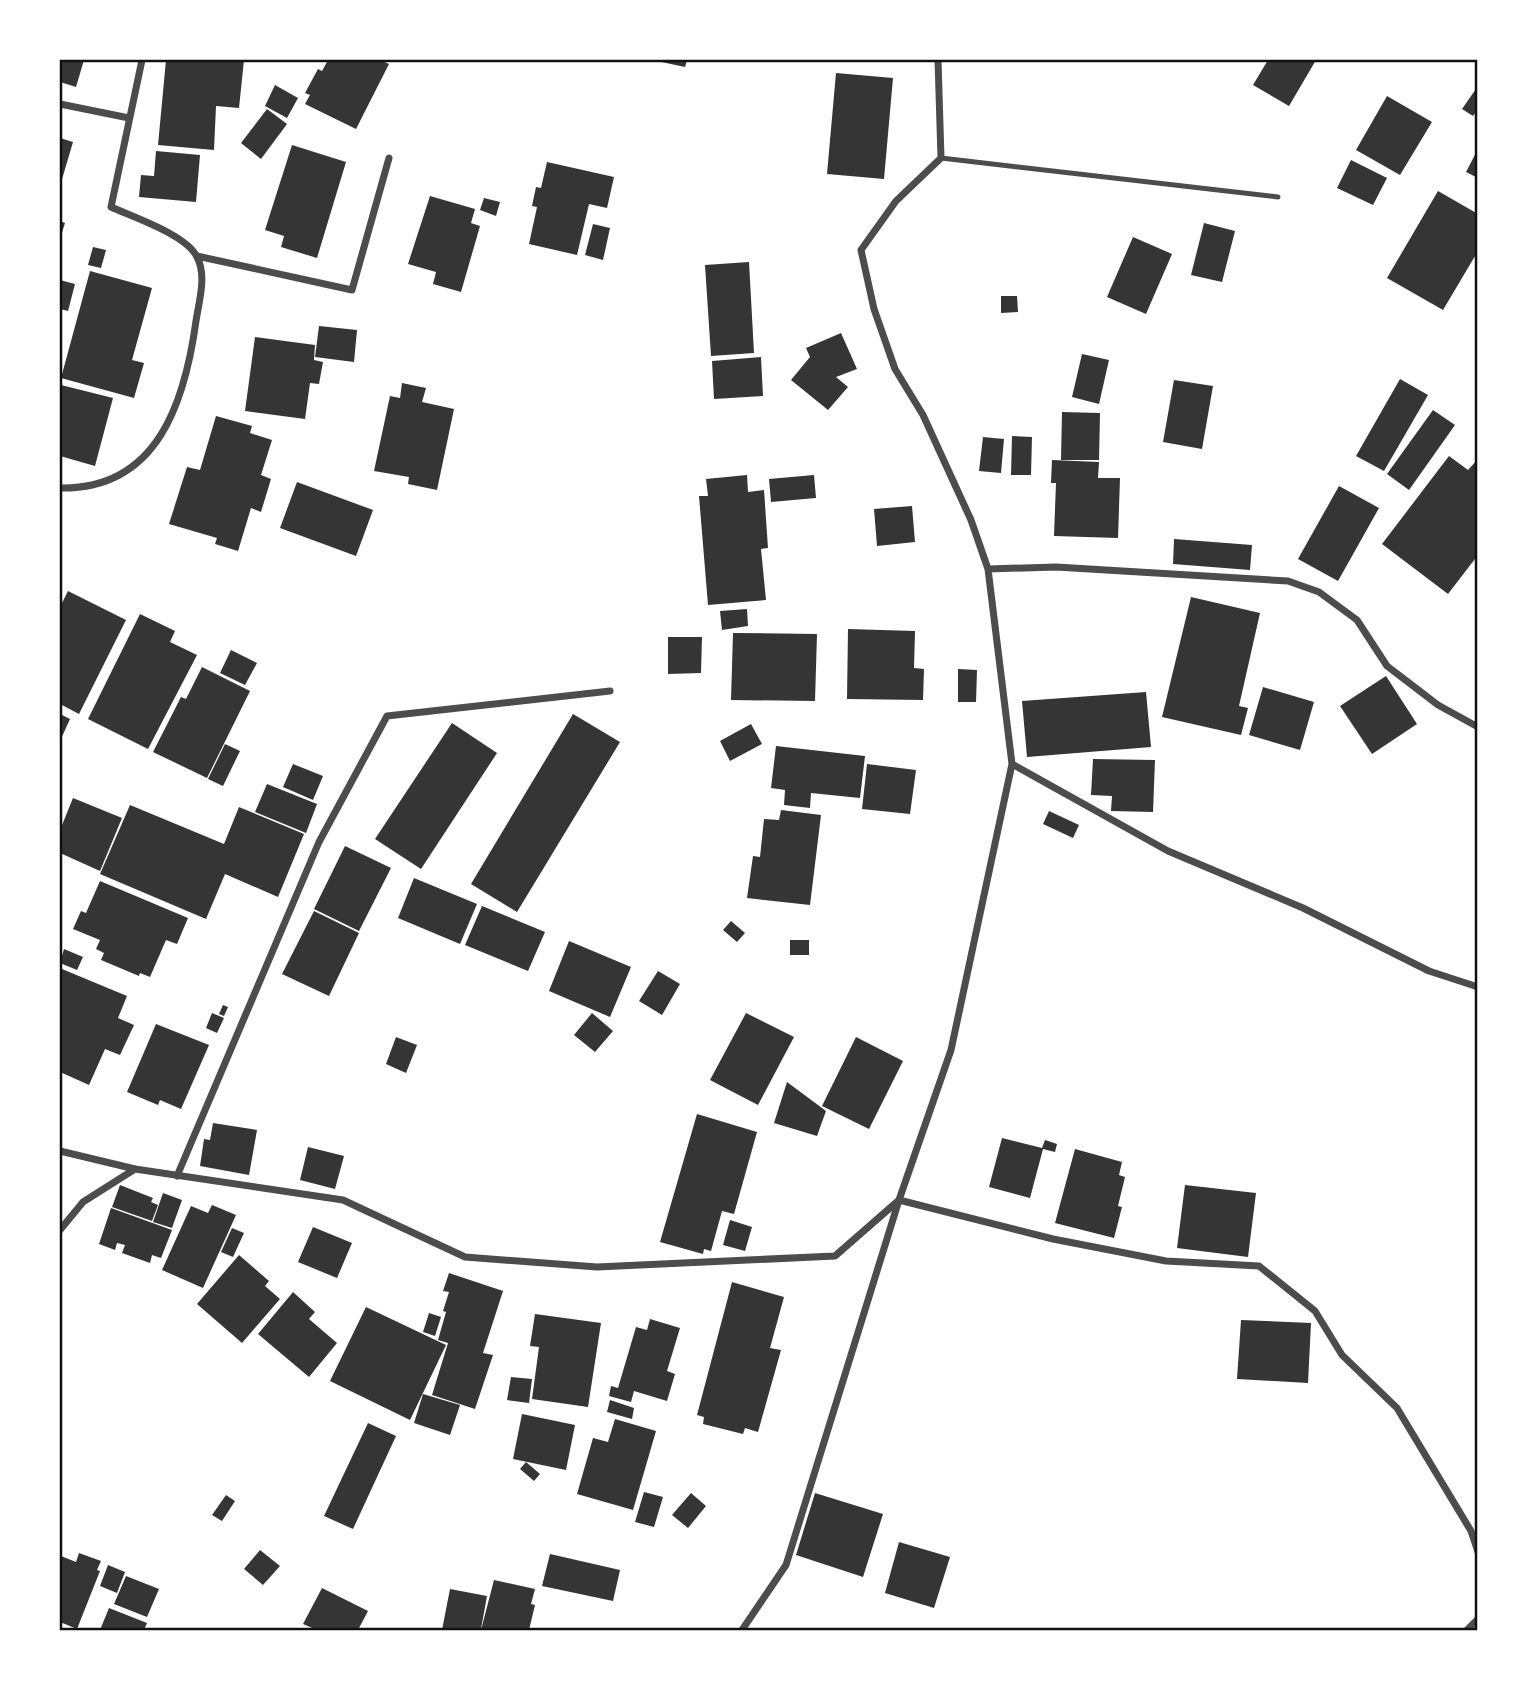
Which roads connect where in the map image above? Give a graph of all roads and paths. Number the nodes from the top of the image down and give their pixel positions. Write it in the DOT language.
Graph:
graph roads {
  1 [pos="142,60"];
  2 [pos="938,60"];
  3 [pos="60,104"];
  4 [pos="129,118"];
  5 [pos="389,158"];
  6 [pos="941,158"];
  7 [pos="1278,197"];
  8 [pos="197,256"];
  9 [pos="60,488"];
  10 [pos="988,569"];
  11 [pos="610,691"];
  12 [pos="1478,727"];
  13 [pos="1012,764"];
  14 [pos="1478,987"];
  15 [pos="60,1151"];
  16 [pos="135,1169"];
  17 [pos="177,1175"];
  18 [pos="899,1200"];
  19 [pos="60,1230"];
  20 [pos="1474,1531"];
  21 [pos="1478,1552"];
  22 [pos="1478,1619"];
  23 [pos="742,1630"];
  24 [pos="1467,1630"];
  1 -- 4 [label="street"];
  2 -- 6 [label="street"];
  3 -- 4 [label="street"];
  4 -- 8 [label="street"];
  5 -- 8 [label="street"];
  6 -- 7 [label="lane"];
  6 -- 10 [label="street"];
  8 -- 9 [label="street"];
  10 -- 12 [label="street"];
  10 -- 13 [label="street"];
  11 -- 17 [label="street"];
  13 -- 14 [label="street"];
  13 -- 18 [label="street"];
  15 -- 16 [label="street"];
  16 -- 17 [label="street"];
  16 -- 19 [label="street"];
  17 -- 18 [label="street"];
  18 -- 20 [label="street"];
  18 -- 23 [label="street"];
  20 -- 21 [label="street"];
  22 -- 24 [label="street"];
}
